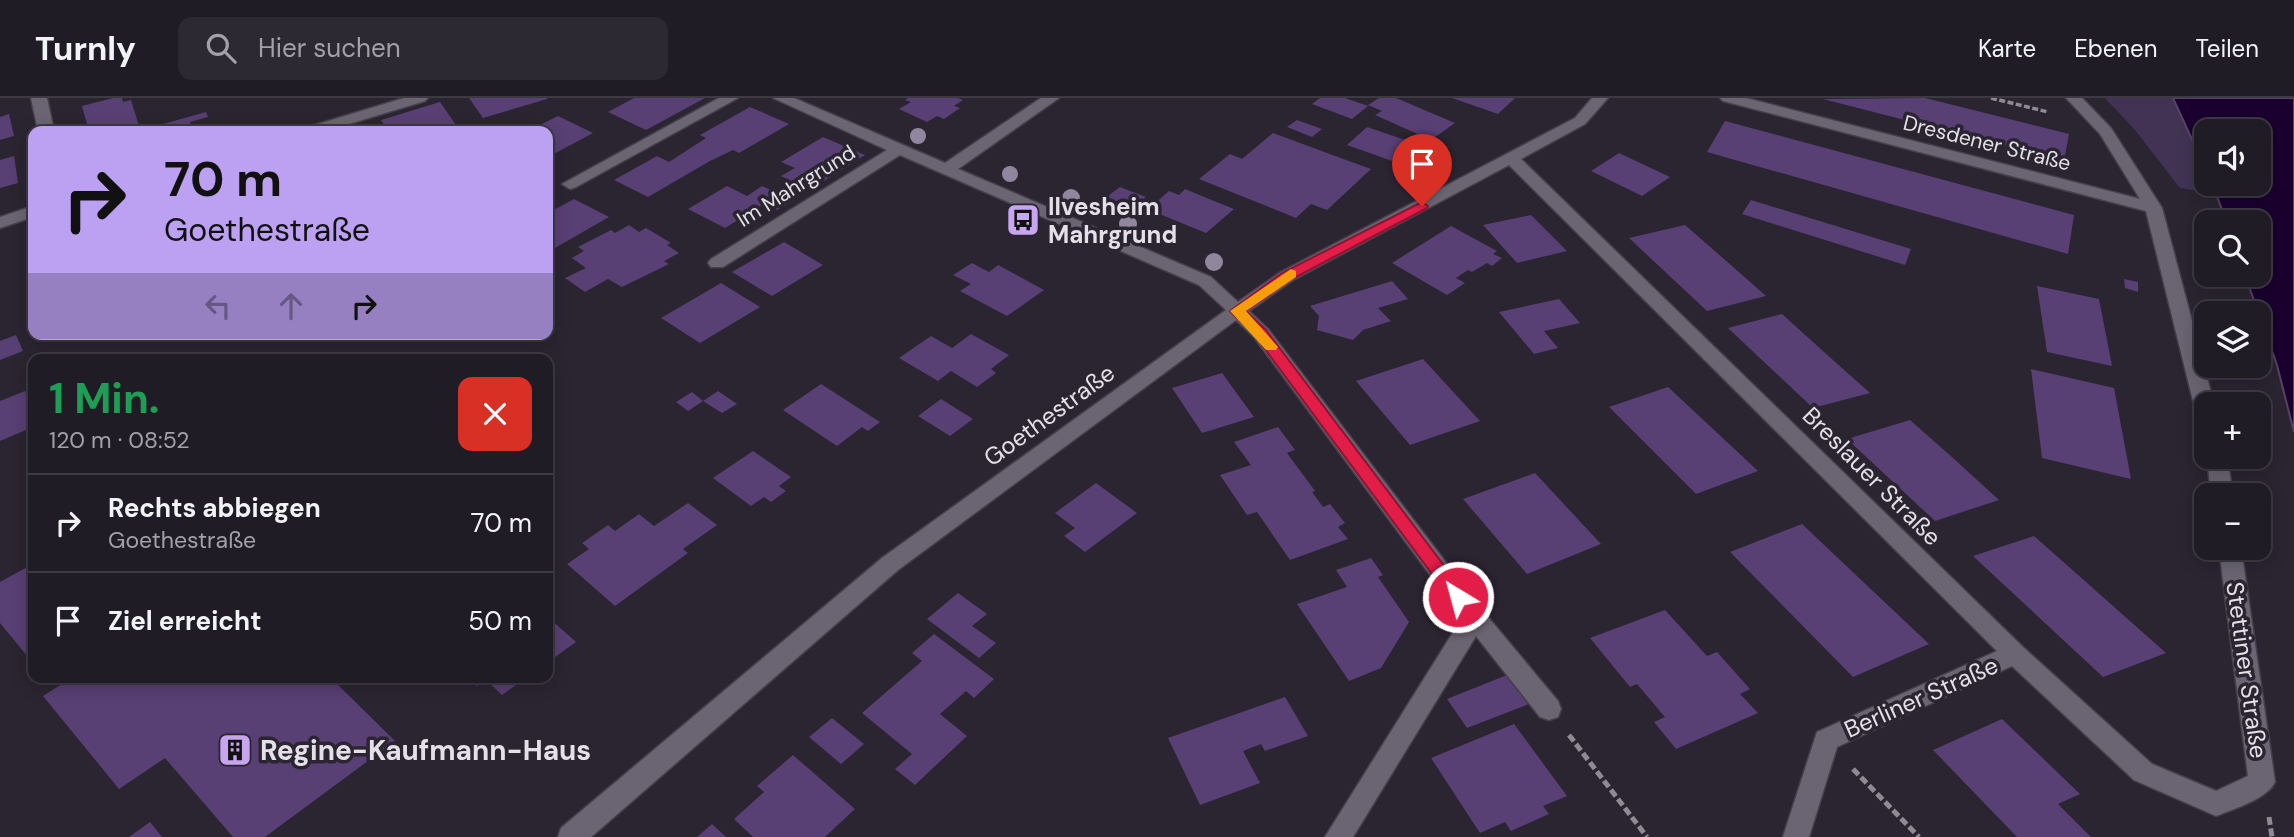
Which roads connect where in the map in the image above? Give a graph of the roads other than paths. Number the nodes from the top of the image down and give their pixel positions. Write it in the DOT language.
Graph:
graph roads {
  1 [pos="39,98"];
  2 [pos="420,98"];
  3 [pos="730,98"];
  4 [pos="781,98"];
  5 [pos="1051,98"];
  6 [pos="1600,98"];
  7 [pos="1728,98"];
  8 [pos="2074,98"];
  9 [pos="383,103"];
  10 [pos="45,126"];
  11 [pos="323,126"];
  12 [pos="899,149"];
  13 [pos="1512,159"];
  14 [pos="947,169"];
  15 [pos="570,184"];
  16 [pos="2154,208"];
  17 [pos="28,213"];
  18 [pos="0,223"];
  19 [pos="717,263"];
  20 [pos="1237,311"];
  21 [pos="2201,392"];
  22 [pos="2232,560"];
  23 [pos="1475,618"];
  24 [pos="2015,654"];
  25 [pos="1549,709"];
  26 [pos="2216,804"];
  27 [pos="571,837"];
  28 [pos="1338,837"];
  29 [pos="1796,837"];
  1 -- 10 [label="street"];
  2 -- 9 [label="street"];
  3 -- 15 [label="street"];
  4 -- 12 [label="street, Im Mahrgrund"];
  5 -- 14 [label="street"];
  6 -- 13 [label="street, Goethestraße"];
  7 -- 16 [label="street, Dresdener Straße"];
  8 -- 16 [label="street"];
  9 -- 11 [label="street"];
  12 -- 14 [label="street, Im Mahrgrund"];
  12 -- 19 [label="street, Im Mahrgrund"];
  13 -- 20 [label="street, Goethestraße"];
  13 -- 24 [label="street, Breslauer Straße"];
  14 -- 20 [label="street, Im Mahrgrund"];
  16 -- 21 [label="street"];
  17 -- 18 [label="street"];
  20 -- 23 [label="street"];
  20 -- 27 [label="street, Goethestraße"];
  22 -- 26 [label="street, Stettiner Straße"];
  23 -- 25 [label="street"];
  23 -- 28 [label="street"];
  24 -- 26 [label="street, Breslauer Straße"];
  24 -- 29 [label="street, Berliner Straße"];
}
